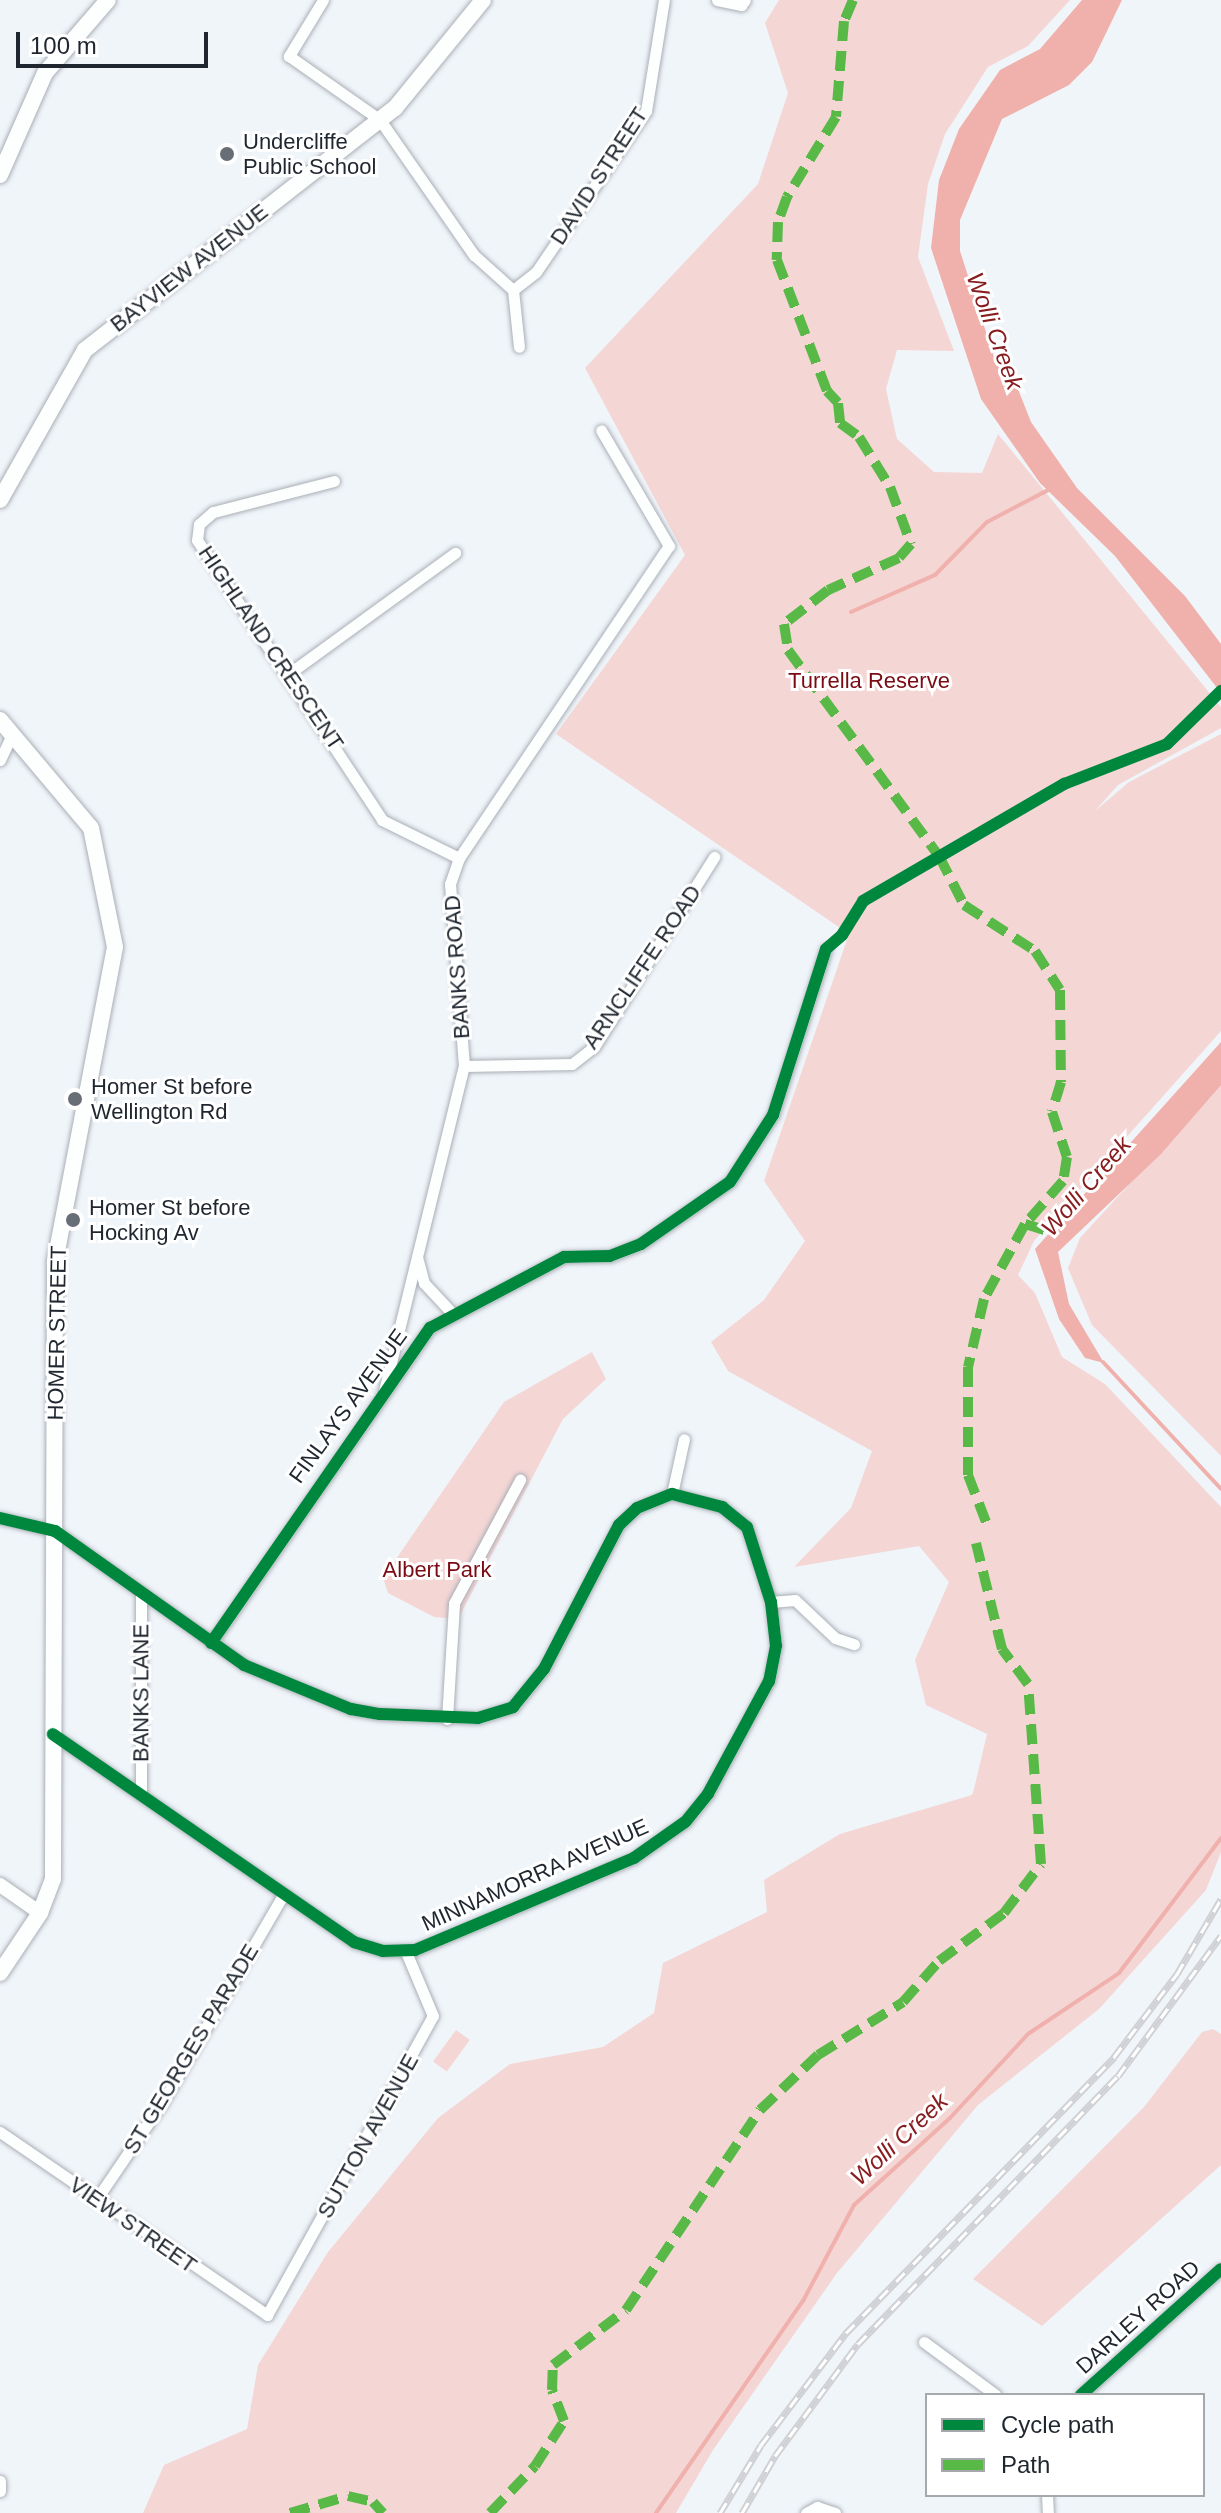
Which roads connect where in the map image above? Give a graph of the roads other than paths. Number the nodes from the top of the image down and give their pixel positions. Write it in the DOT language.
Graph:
graph roads {
  1 [pos="108,0"];
  2 [pos="323,0"];
  3 [pos="483,0"];
  4 [pos="664,0"];
  5 [pos="717,0"];
  6 [pos="745,0"];
  7 [pos="380,120"];
  8 [pos="0,175"];
  9 [pos="513,290"];
  10 [pos="519,347"];
  11 [pos="601,430"];
  12 [pos="334,481"];
  13 [pos="0,500"];
  14 [pos="455,553"];
  15 [pos="287,675"];
  16 [pos="0,720"];
  17 [pos="12,734"];
  18 [pos="0,760"];
  19 [pos="714,857"];
  20 [pos="459,858"];
  21 [pos="826,949"];
  22 [pos="464,1066"];
  23 [pos="417,1256"];
  24 [pos="452,1313"];
  25 [pos="384,1391"];
  26 [pos="684,1439"];
  27 [pos="520,1480"];
  28 [pos="672,1494"];
  29 [pos="0,1518"];
  30 [pos="55,1531"];
  31 [pos="141,1592"];
  32 [pos="771,1602"];
  33 [pos="211,1643"];
  34 [pos="854,1644"];
  35 [pos="447,1719"];
  36 [pos="53,1734"];
  37 [pos="141,1795"];
  38 [pos="0,1885"];
  39 [pos="283,1895"];
  40 [pos="40,1913"];
  41 [pos="406,1952"];
  42 [pos="0,1973"];
  43 [pos="0,2132"];
  44 [pos="96,2200"];
  45 [pos="1221,2269"];
  46 [pos="267,2315"];
  47 [pos="924,2342"];
  48 [pos="993,2393"];
  49 [pos="1083,2393"];
  50 [pos="0,2481"];
  51 [pos="0,2491"];
  52 [pos="806,2513"];
  53 [pos="835,2513"];
  1 -- 8 [label="main road"];
  2 -- 7 [label="street"];
  3 -- 7 [label="main road, BAYVIEW AVENUE"];
  4 -- 9 [label="street, DAVID STREET"];
  5 -- 6 [label="street"];
  7 -- 9 [label="street"];
  7 -- 13 [label="main road, BAYVIEW AVENUE"];
  9 -- 10 [label="street"];
  11 -- 20 [label="street, BANKS ROAD"];
  12 -- 15 [label="street, HIGHLAND CRESCENT"];
  14 -- 15 [label="street"];
  15 -- 20 [label="street, HIGHLAND CRESCENT"];
  16 -- 17 [label="main road, HOMER STREET"];
  17 -- 18 [label="street"];
  17 -- 30 [label="main road, HOMER STREET"];
  19 -- 22 [label="street, ARNCLIFFE ROAD"];
  20 -- 22 [label="street, BANKS ROAD"];
  21 -- 24 [label="street, FINLAYS AVENUE"];
  22 -- 23 [label="street, BANKS ROAD"];
  23 -- 24 [label="street"];
  23 -- 25 [label="street, BANKS ROAD"];
  24 -- 25 [label="street, FINLAYS AVENUE"];
  25 -- 33 [label="street, FINLAYS AVENUE"];
  26 -- 28 [label="street"];
  27 -- 35 [label="street"];
  28 -- 32 [label="street, MINNAMORRA AVENUE"];
  28 -- 35 [label="street"];
  29 -- 30 [label="street"];
  30 -- 31 [label="street"];
  30 -- 36 [label="main road, HOMER STREET"];
  31 -- 33 [label="street"];
  31 -- 37 [label="street, BANKS LANE"];
  32 -- 34 [label="street"];
  32 -- 41 [label="street, MINNAMORRA AVENUE"];
  33 -- 35 [label="street"];
  36 -- 37 [label="street, MINNAMORRA AVENUE"];
  36 -- 40 [label="main road, HOMER STREET"];
  37 -- 39 [label="street, MINNAMORRA AVENUE"];
  38 -- 40 [label="street"];
  39 -- 41 [label="street, MINNAMORRA AVENUE"];
  39 -- 44 [label="street, ST GEORGES PARADE"];
  40 -- 42 [label="main road, HOMER STREET"];
  41 -- 46 [label="street, SUTTON AVENUE"];
  43 -- 44 [label="street, VIEW STREET"];
  44 -- 46 [label="street, VIEW STREET"];
  45 -- 49 [label="street, DARLEY ROAD"];
  47 -- 48 [label="street"];
  50 -- 51 [label="street"];
  52 -- 53 [label="street"];
}
